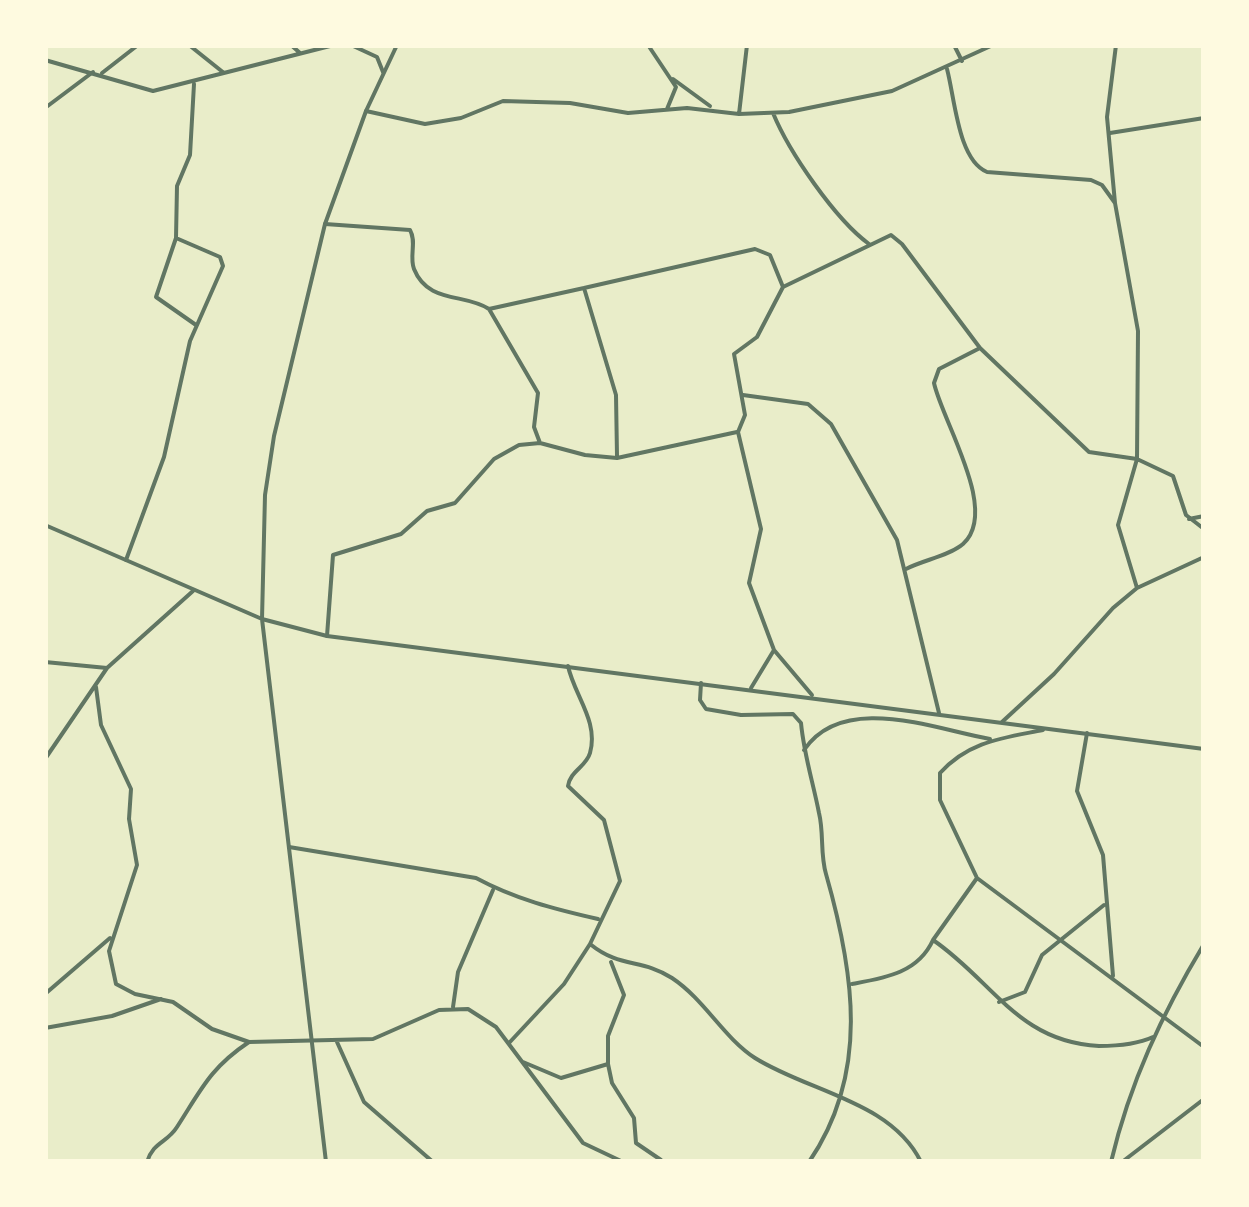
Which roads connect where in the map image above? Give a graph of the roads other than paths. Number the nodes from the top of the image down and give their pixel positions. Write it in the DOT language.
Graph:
graph roads {
  1 [pos="138,45"];
  2 [pos="189,45"];
  3 [pos="291,45"];
  4 [pos="334,45"];
  5 [pos="351,45"];
  6 [pos="397,45"];
  7 [pos="648,45"];
  8 [pos="747,45"];
  9 [pos="954,45"];
  10 [pos="993,45"];
  11 [pos="1116,45"];
  12 [pos="300,53"];
  13 [pos="962,61"];
  14 [pos="45,64"];
  15 [pos="947,70"];
  16 [pos="93,72"];
  17 [pos="383,72"];
  18 [pos="102,73"];
  19 [pos="224,73"];
  20 [pos="673,80"];
  21 [pos="194,84"];
  22 [pos="45,108"];
  23 [pos="713,109"];
  24 [pos="666,110"];
  25 [pos="366,111"];
  26 [pos="773,113"];
  27 [pos="739,114"];
  28 [pos="1204,118"];
  29 [pos="1109,133"];
  30 [pos="1115,203"];
  31 [pos="325,224"];
  32 [pos="176,238"];
  33 [pos="869,244"];
  34 [pos="783,287"];
  35 [pos="584,288"];
  36 [pos="489,309"];
  37 [pos="196,325"];
  38 [pos="980,348"];
  39 [pos="743,395"];
  40 [pos="738,432"];
  41 [pos="540,442"];
  42 [pos="617,458"];
  43 [pos="1138,460"];
  44 [pos="1204,516"];
  45 [pos="1190,519"];
  46 [pos="45,525"];
  47 [pos="1204,529"];
  48 [pos="1204,557"];
  49 [pos="126,560"];
  50 [pos="906,569"];
  51 [pos="1138,588"];
  52 [pos="193,591"];
  53 [pos="262,618"];
  54 [pos="328,636"];
  55 [pos="774,650"];
  56 [pos="45,662"];
  57 [pos="568,666"];
  58 [pos="107,668"];
  59 [pos="701,683"];
  60 [pos="96,687"];
  61 [pos="750,688"];
  62 [pos="812,695"];
  63 [pos="939,713"];
  64 [pos="1002,722"];
  65 [pos="1052,728"];
  66 [pos="1087,733"];
  67 [pos="995,740"];
  68 [pos="1204,749"];
  69 [pos="803,751"];
  70 [pos="45,760"];
  71 [pos="288,847"];
  72 [pos="977,878"];
  73 [pos="493,890"];
  74 [pos="1104,905"];
  75 [pos="598,919"];
  76 [pos="113,936"];
  77 [pos="1060,938"];
  78 [pos="933,940"];
  79 [pos="590,944"];
  80 [pos="1204,944"];
  81 [pos="610,960"];
  82 [pos="1114,976"];
  83 [pos="850,984"];
  84 [pos="45,994"];
  85 [pos="164,998"];
  86 [pos="999,1002"];
  87 [pos="453,1007"];
  88 [pos="1162,1016"];
  89 [pos="45,1028"];
  90 [pos="1153,1037"];
  91 [pos="249,1042"];
  92 [pos="311,1042"];
  93 [pos="337,1042"];
  94 [pos="509,1044"];
  95 [pos="1204,1047"];
  96 [pos="521,1061"];
  97 [pos="608,1064"];
  98 [pos="1204,1100"];
  99 [pos="842,1101"];
  100 [pos="661,1160"];
  101 [pos="621,1161"];
  102 [pos="147,1162"];
  103 [pos="326,1162"];
  104 [pos="433,1162"];
  105 [pos="679,1162"];
  106 [pos="809,1162"];
  107 [pos="921,1162"];
  108 [pos="1111,1162"];
  109 [pos="1122,1162"];
  1 -- 18 [label="street"];
  2 -- 19 [label="street"];
  3 -- 12 [label="street"];
  4 -- 12 [label="street"];
  5 -- 17 [label="street"];
  6 -- 17 [label="street"];
  7 -- 20 [label="street"];
  8 -- 27 [label="street"];
  9 -- 13 [label="street"];
  10 -- 13 [label="street"];
  11 -- 29 [label="street"];
  12 -- 19 [label="street"];
  13 -- 15 [label="street"];
  14 -- 16 [label="street"];
  15 -- 26 [label="street"];
  15 -- 30 [label="street"];
  16 -- 18 [label="street"];
  16 -- 22 [label="street"];
  17 -- 25 [label="street"];
  18 -- 21 [label="street"];
  19 -- 21 [label="street"];
  20 -- 23 [label="street"];
  20 -- 24 [label="street"];
  21 -- 32 [label="street"];
  23 -- 24 [label="street"];
  23 -- 27 [label="street"];
  24 -- 25 [label="street"];
  25 -- 31 [label="street"];
  26 -- 27 [label="street"];
  26 -- 33 [label="street"];
  28 -- 29 [label="street"];
  29 -- 30 [label="street"];
  30 -- 43 [label="street"];
  31 -- 36 [label="street"];
  31 -- 53 [label="street"];
  32 -- 37 [label="street"];
  32 -- 37 [label="street"];
  33 -- 34 [label="street"];
  33 -- 38 [label="street"];
  34 -- 35 [label="street"];
  34 -- 39 [label="street"];
  35 -- 36 [label="street"];
  35 -- 42 [label="street"];
  36 -- 41 [label="street"];
  37 -- 49 [label="street"];
  38 -- 43 [label="street"];
  38 -- 50 [label="street"];
  39 -- 40 [label="street"];
  39 -- 50 [label="street"];
  40 -- 42 [label="street"];
  40 -- 55 [label="street"];
  41 -- 42 [label="street"];
  41 -- 54 [label="street"];
  43 -- 45 [label="street"];
  43 -- 51 [label="street"];
  44 -- 45 [label="street"];
  45 -- 47 [label="street"];
  46 -- 49 [label="street"];
  48 -- 51 [label="street"];
  49 -- 52 [label="street"];
  50 -- 63 [label="street"];
  51 -- 64 [label="street"];
  52 -- 53 [label="street"];
  52 -- 58 [label="street"];
  53 -- 54 [label="street"];
  53 -- 71 [label="street"];
  54 -- 57 [label="street"];
  55 -- 61 [label="street"];
  55 -- 62 [label="street"];
  56 -- 58 [label="street"];
  57 -- 59 [label="street"];
  57 -- 75 [label="street"];
  58 -- 60 [label="street"];
  59 -- 61 [label="street"];
  59 -- 69 [label="street"];
  60 -- 70 [label="street"];
  60 -- 76 [label="street"];
  61 -- 62 [label="street"];
  62 -- 63 [label="street"];
  63 -- 64 [label="street"];
  64 -- 65 [label="street"];
  65 -- 66 [label="street"];
  65 -- 67 [label="street"];
  66 -- 68 [label="street"];
  66 -- 74 [label="street"];
  67 -- 69 [label="street"];
  67 -- 72 [label="street"];
  69 -- 83 [label="street"];
  71 -- 73 [label="street"];
  71 -- 92 [label="street"];
  72 -- 77 [label="street"];
  72 -- 78 [label="street"];
  73 -- 75 [label="street"];
  73 -- 87 [label="street"];
  74 -- 77 [label="street"];
  74 -- 82 [label="street"];
  75 -- 79 [label="street"];
  76 -- 84 [label="street"];
  76 -- 85 [label="street"];
  77 -- 82 [label="street"];
  77 -- 86 [label="street"];
  78 -- 83 [label="street"];
  78 -- 86 [label="street"];
  79 -- 81 [label="street"];
  79 -- 94 [label="street"];
  80 -- 88 [label="street"];
  81 -- 97 [label="street"];
  81 -- 99 [label="street"];
  82 -- 88 [label="street"];
  83 -- 99 [label="street"];
  85 -- 89 [label="street"];
  85 -- 91 [label="street"];
  86 -- 90 [label="street"];
  87 -- 93 [label="street"];
  87 -- 94 [label="street"];
  88 -- 90 [label="street"];
  88 -- 95 [label="street"];
  90 -- 108 [label="street"];
  91 -- 92 [label="street"];
  91 -- 102 [label="street"];
  92 -- 93 [label="street"];
  92 -- 103 [label="street"];
  93 -- 104 [label="street"];
  94 -- 96 [label="street"];
  96 -- 97 [label="street"];
  96 -- 101 [label="street"];
  97 -- 100 [label="street"];
  98 -- 109 [label="street"];
  99 -- 106 [label="street"];
  99 -- 107 [label="street"];
  100 -- 101 [label="street"];
  100 -- 105 [label="street"];
}
